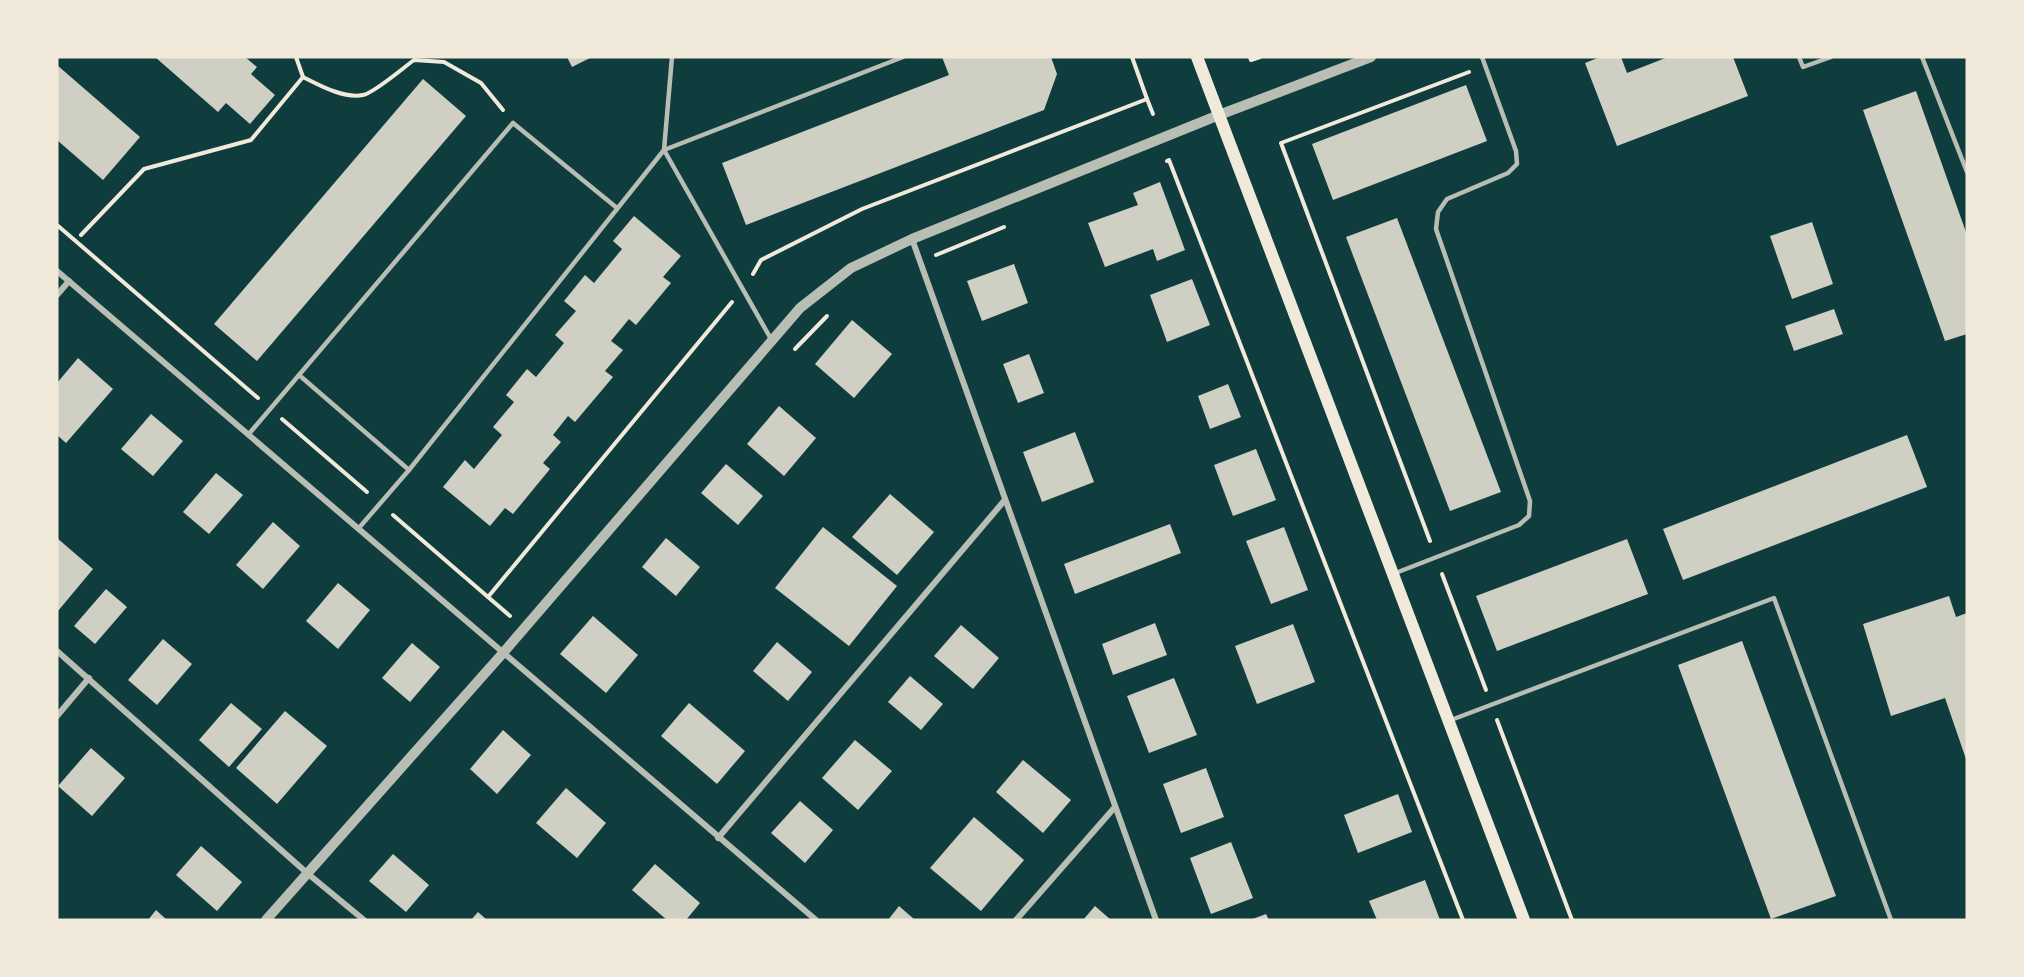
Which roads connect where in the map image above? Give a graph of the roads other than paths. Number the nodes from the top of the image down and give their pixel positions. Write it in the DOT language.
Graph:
graph roads {
  1 [pos="672,57"];
  2 [pos="903,57"];
  3 [pos="1197,57"];
  4 [pos="1371,57"];
  5 [pos="1482,57"];
  6 [pos="1799,57"];
  7 [pos="1831,57"];
  8 [pos="1922,57"];
  9 [pos="1219,115"];
  10 [pos="664,150"];
  11 [pos="1967,171"];
  12 [pos="617,208"];
  13 [pos="912,239"];
  14 [pos="57,271"];
  15 [pos="69,281"];
  16 [pos="57,295"];
  17 [pos="773,341"];
  18 [pos="299,375"];
  19 [pos="248,435"];
  20 [pos="409,470"];
  21 [pos="1004,501"];
  22 [pos="358,529"];
  23 [pos="1393,574"];
  24 [pos="57,651"];
  25 [pos="503,653"];
  26 [pos="89,678"];
  27 [pos="57,716"];
  28 [pos="1449,721"];
  29 [pos="1115,807"];
  30 [pos="718,838"];
  31 [pos="308,873"];
  32 [pos="267,920"];
  33 [pos="364,920"];
  34 [pos="816,920"];
  35 [pos="1016,920"];
  36 [pos="1156,920"];
  37 [pos="1524,920"];
  38 [pos="1891,920"];
  1 -- 10 [label="lane"];
  2 -- 10 [label="lane"];
  3 -- 9 [label="main road"];
  4 -- 9 [label="street"];
  5 -- 23 [label="lane"];
  6 -- 7 [label="lane"];
  8 -- 11 [label="lane"];
  9 -- 13 [label="street"];
  9 -- 23 [label="main road"];
  10 -- 12 [label="lane"];
  10 -- 17 [label="lane"];
  12 -- 18 [label="lane"];
  12 -- 20 [label="lane"];
  13 -- 17 [label="street"];
  13 -- 21 [label="street"];
  14 -- 15 [label="street"];
  15 -- 16 [label="street"];
  15 -- 19 [label="street"];
  17 -- 25 [label="street"];
  18 -- 19 [label="lane"];
  18 -- 20 [label="lane"];
  19 -- 22 [label="street"];
  20 -- 22 [label="lane"];
  21 -- 29 [label="street"];
  21 -- 30 [label="street"];
  22 -- 25 [label="street"];
  23 -- 28 [label="main road"];
  24 -- 26 [label="street"];
  25 -- 30 [label="street"];
  25 -- 31 [label="street"];
  26 -- 27 [label="street"];
  26 -- 31 [label="street"];
  28 -- 37 [label="main road"];
  28 -- 38 [label="lane"];
  29 -- 35 [label="street"];
  29 -- 36 [label="street"];
  30 -- 34 [label="street"];
  31 -- 32 [label="street"];
  31 -- 33 [label="street"];
}
